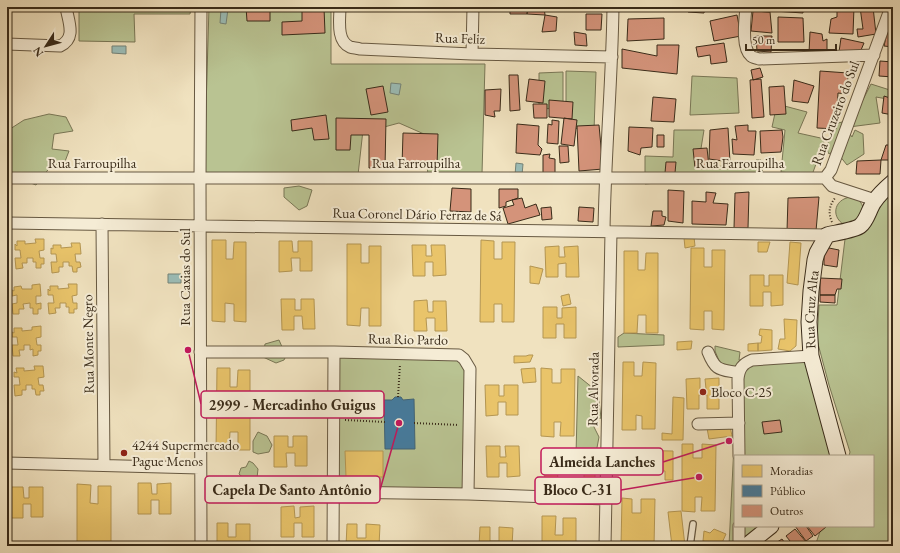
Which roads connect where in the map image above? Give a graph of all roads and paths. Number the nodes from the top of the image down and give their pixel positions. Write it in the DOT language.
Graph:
graph roads {
  1 [pos="66,7"];
  2 [pos="201,7"];
  3 [pos="340,7"];
  4 [pos="473,7"];
  5 [pos="613,7"];
  6 [pos="746,7"];
  7 [pos="891,7"];
  8 [pos="7,44"];
  9 [pos="472,54"];
  10 [pos="874,55"];
  11 [pos="612,57"];
  12 [pos="7,178"];
  13 [pos="200,178"];
  14 [pos="604,178"];
  15 [pos="825,178"];
  16 [pos="893,182"];
  17 [pos="850,192"];
  18 [pos="875,200"];
  19 [pos="7,222"];
  20 [pos="102,224"];
  21 [pos="200,225"];
  22 [pos="607,232"];
  23 [pos="832,233"];
  24 [pos="200,352"];
  25 [pos="334,352"];
  26 [pos="708,352"];
  27 [pos="400,354"];
  28 [pos="811,356"];
  29 [pos="739,373"];
  30 [pos="398,397"];
  31 [pos="334,420"];
  32 [pos="385,422"];
  33 [pos="414,423"];
  34 [pos="739,423"];
  35 [pos="698,424"];
  36 [pos="469,426"];
  37 [pos="739,455"];
  38 [pos="838,455"];
  39 [pos="7,463"];
  40 [pos="104,464"];
  41 [pos="200,468"];
  42 [pos="334,492"];
  43 [pos="468,494"];
  44 [pos="606,499"];
  45 [pos="693,524"];
  46 [pos="739,527"];
  47 [pos="770,527"];
  48 [pos="201,546"];
  49 [pos="334,546"];
  50 [pos="605,546"];
  51 [pos="690,546"];
  52 [pos="739,546"];
  53 [pos="746,546"];
  1 -- 8 [label="street"];
  2 -- 13 [label="street, Rua Caxias do Sul"];
  3 -- 9 [label="street, Rua Feliz"];
  4 -- 9 [label="street"];
  5 -- 11 [label="street, Rua Alvorada"];
  6 -- 10 [label="street"];
  7 -- 10 [label="street, Rua Cruzeiro do Sul"];
  9 -- 11 [label="street, Rua Feliz"];
  10 -- 15 [label="street, Rua Cruzeiro do Sul"];
  11 -- 14 [label="street, Rua Alvorada"];
  12 -- 13 [label="street, Rua Farroupilha"];
  13 -- 14 [label="street, Rua Farroupilha"];
  13 -- 21 [label="street, Rua Caxias do Sul"];
  14 -- 15 [label="street, Rua Farroupilha"];
  14 -- 22 [label="street, Rua Alvorada"];
  15 -- 17 [label="street, Rua Cruzeiro do Sul"];
  16 -- 18 [label="main road"];
  17 -- 18 [label="street, Rua Cruzeiro do Sul"];
  17 -- 23 [label="path"];
  18 -- 23 [label="main road"];
  19 -- 20 [label="street, Rua Coronel Dário Ferraz de Sá"];
  20 -- 21 [label="street, Rua Coronel Dário Ferraz de Sá"];
  20 -- 40 [label="street, Rua Monte Negro"];
  21 -- 22 [label="street, Rua Coronel Dário Ferraz de Sá"];
  21 -- 24 [label="street, Rua Caxias do Sul"];
  22 -- 23 [label="street, Rua Coronel Dário Ferraz de Sá"];
  22 -- 44 [label="street, Rua Alvorada"];
  23 -- 28 [label="main road, Rua Cruz Alta"];
  24 -- 25 [label="street, Rua Rio Pardo"];
  24 -- 41 [label="street, Rua Caxias do Sul"];
  25 -- 27 [label="street, Rua Rio Pardo"];
  25 -- 31 [label="street"];
  26 -- 29 [label="street"];
  27 -- 30 [label="path"];
  27 -- 36 [label="street, Rua Rio Pardo"];
  28 -- 29 [label="street"];
  28 -- 38 [label="main road, Rua Cruz Alta"];
  29 -- 34 [label="street"];
  31 -- 32 [label="path"];
  31 -- 42 [label="street"];
  33 -- 36 [label="path"];
  34 -- 35 [label="street"];
  34 -- 37 [label="street"];
  36 -- 43 [label="street, Rua Rio Pardo"];
  39 -- 40 [label="street"];
  40 -- 41 [label="street"];
  41 -- 48 [label="street, Rua Caxias do Sul"];
  42 -- 43 [label="street"];
  42 -- 49 [label="street"];
  43 -- 44 [label="street"];
  44 -- 50 [label="street, Rua Alvorada"];
  45 -- 51 [label="lane"];
  46 -- 52 [label="street"];
  47 -- 53 [label="main road"];
}
